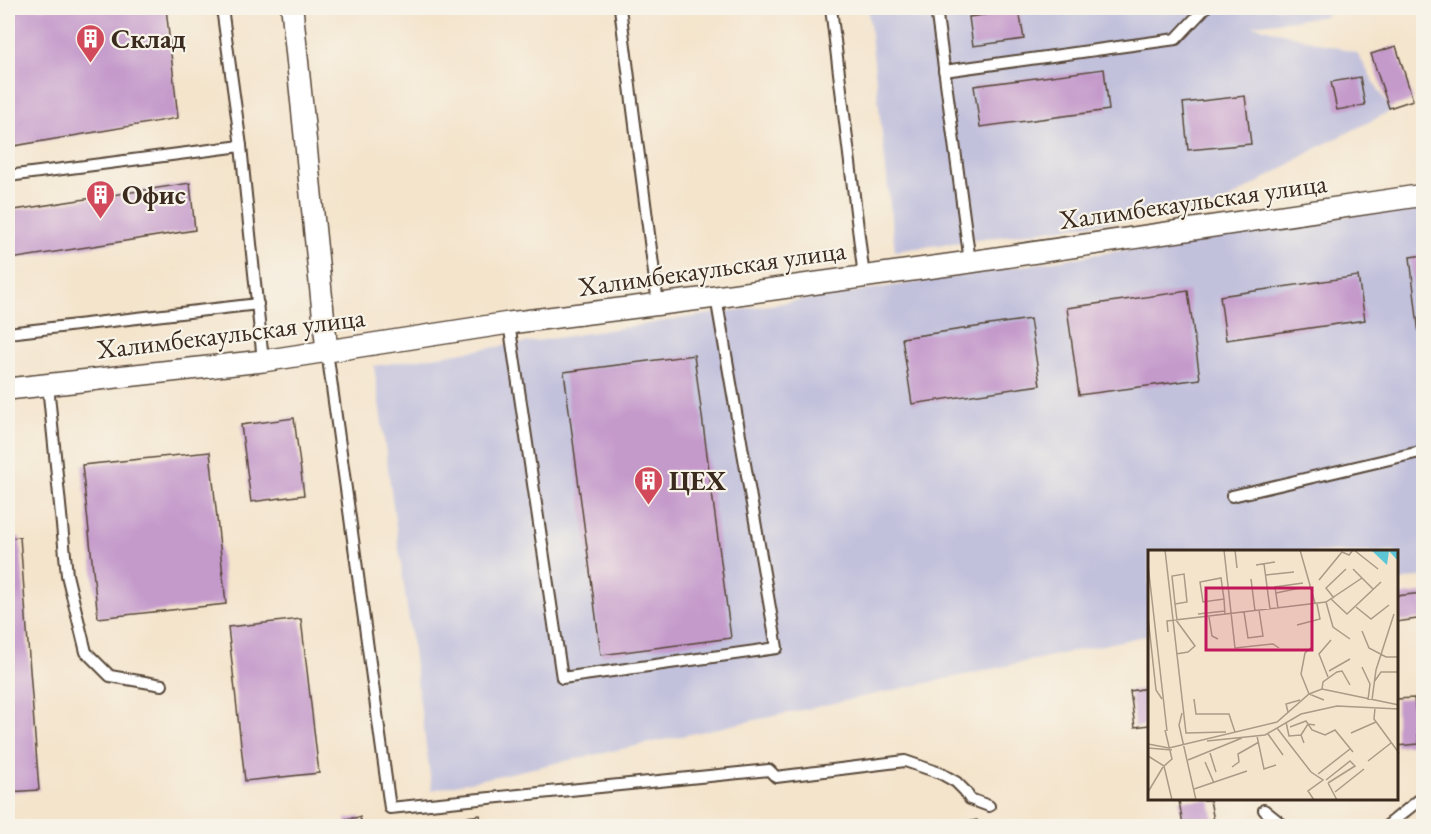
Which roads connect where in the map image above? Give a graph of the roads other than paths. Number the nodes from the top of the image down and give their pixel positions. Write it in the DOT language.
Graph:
graph roads {
  1 [pos="222,8"];
  2 [pos="292,8"];
  3 [pos="620,8"];
  4 [pos="831,8"];
  5 [pos="936,8"];
  6 [pos="1205,8"];
  7 [pos="944,71"];
  8 [pos="241,146"];
  9 [pos="8,176"];
  10 [pos="1424,195"];
  11 [pos="970,262"];
  12 [pos="864,277"];
  13 [pos="716,297"];
  14 [pos="258,304"];
  15 [pos="658,304"];
  16 [pos="509,323"];
  17 [pos="8,333"];
  18 [pos="327,351"];
  19 [pos="263,362"];
  20 [pos="48,385"];
  21 [pos="8,389"];
  22 [pos="1424,451"];
  23 [pos="1232,496"];
  24 [pos="162,685"];
  25 [pos="1424,795"];
  26 [pos="989,806"];
  27 [pos="1264,810"];
  28 [pos="1284,826"];
  29 [pos="1387,826"];
  1 -- 8 [label="lane"];
  2 -- 18 [label="street"];
  3 -- 15 [label="lane"];
  4 -- 12 [label="lane"];
  5 -- 7 [label="lane"];
  6 -- 7 [label="lane"];
  7 -- 11 [label="lane"];
  8 -- 9 [label="lane"];
  8 -- 14 [label="lane"];
  10 -- 11 [label="street, Халимбекаульская улица"];
  11 -- 12 [label="street, Халимбекаульская улица"];
  12 -- 13 [label="street, Халимбекаульская улица"];
  13 -- 15 [label="street, Халимбекаульская улица"];
  13 -- 16 [label="lane"];
  14 -- 17 [label="lane"];
  14 -- 19 [label="lane"];
  15 -- 16 [label="street, Халимбекаульская улица"];
  16 -- 18 [label="street, Халимбекаульская улица"];
  18 -- 19 [label="street, Халимбекаульская улица"];
  18 -- 26 [label="lane"];
  19 -- 20 [label="street, Халимбекаульская улица"];
  20 -- 21 [label="street, Халимбекаульская улица"];
  20 -- 24 [label="lane"];
  22 -- 23 [label="lane"];
  25 -- 29 [label="lane"];
  27 -- 28 [label="lane"];
}
